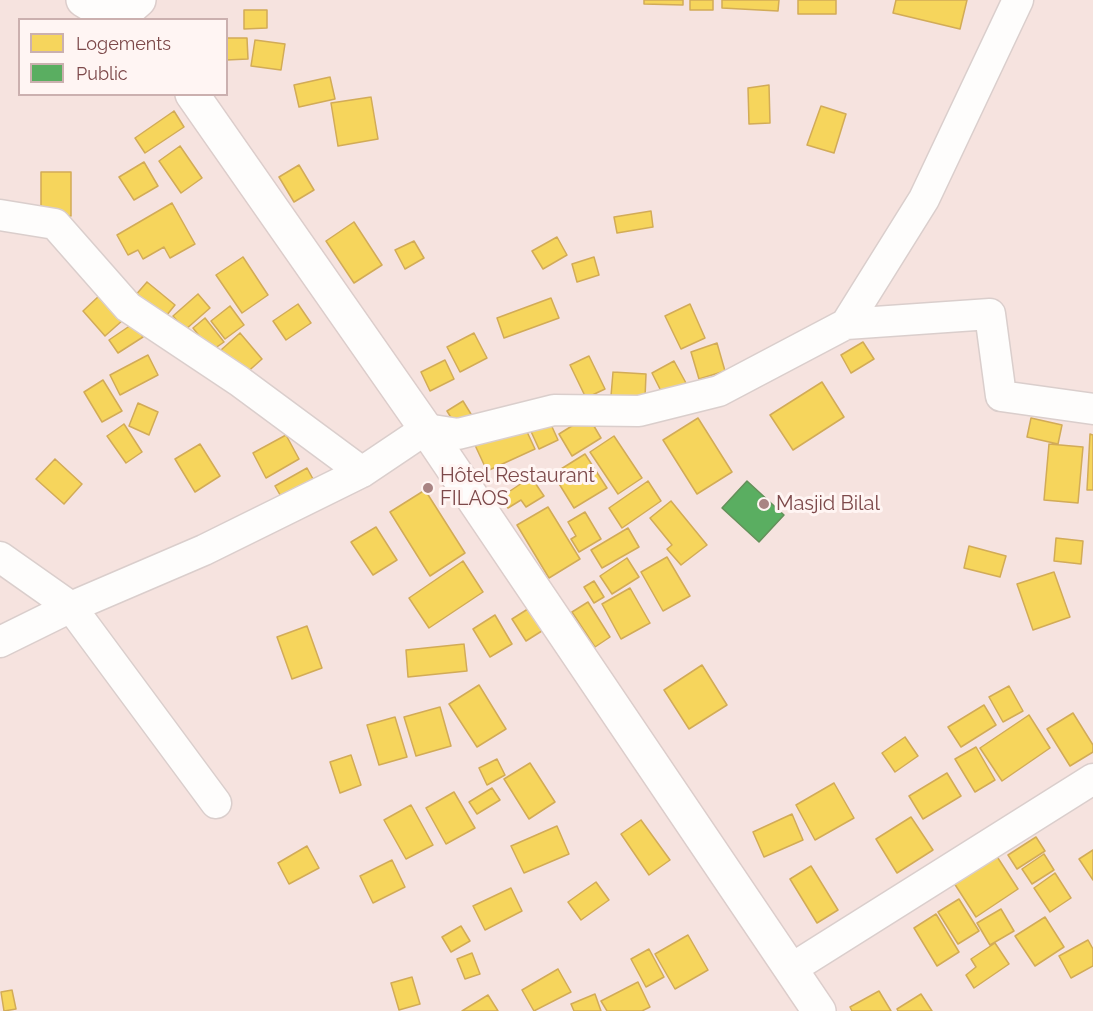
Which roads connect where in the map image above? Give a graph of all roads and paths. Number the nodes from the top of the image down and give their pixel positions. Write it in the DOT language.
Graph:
graph roads {
  1 [pos="83,0"];
  2 [pos="1018,0"];
  3 [pos="137,9"];
  4 [pos="193,96"];
  5 [pos="0,215"];
  6 [pos="846,324"];
  7 [pos="1093,410"];
  8 [pos="426,429"];
  9 [pos="362,472"];
  10 [pos="0,556"];
  11 [pos="70,607"];
  12 [pos="0,642"];
  13 [pos="1093,779"];
  14 [pos="216,803"];
  15 [pos="791,969"];
  16 [pos="819,1011"];
  1 -- 3 [label="main road"];
  2 -- 6 [label="street"];
  4 -- 8 [label="main road"];
  5 -- 9 [label="street"];
  6 -- 7 [label="street"];
  6 -- 8 [label="street"];
  8 -- 9 [label="street"];
  8 -- 15 [label="main road"];
  9 -- 11 [label="street"];
  10 -- 11 [label="street"];
  11 -- 12 [label="street"];
  11 -- 14 [label="street"];
  13 -- 15 [label="street"];
  15 -- 16 [label="main road"];
}
